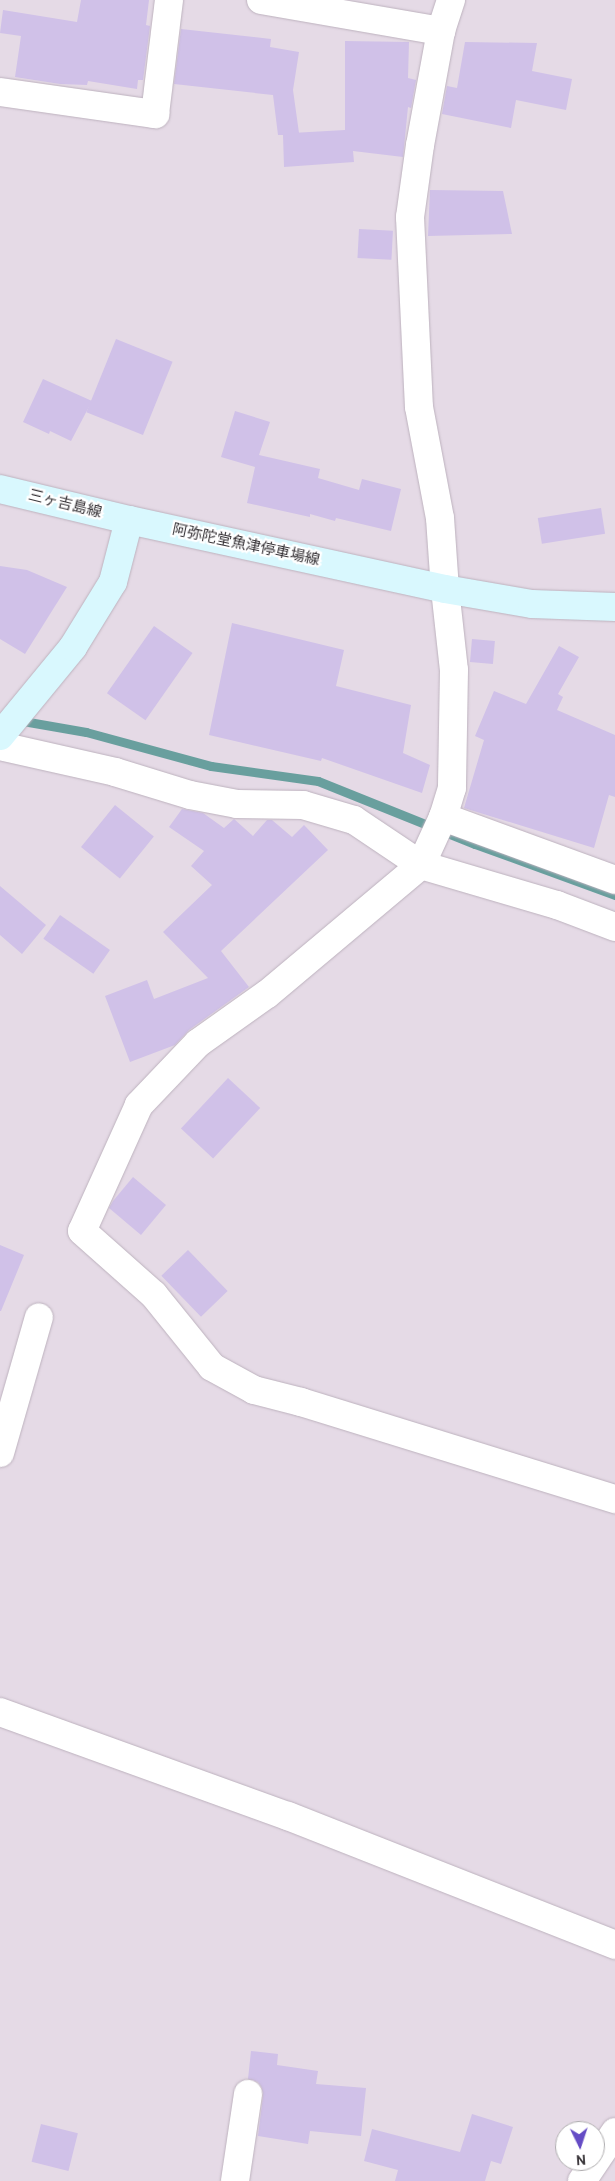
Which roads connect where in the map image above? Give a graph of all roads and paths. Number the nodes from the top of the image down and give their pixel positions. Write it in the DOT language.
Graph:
graph roads {
  1 [pos="169,0"];
  2 [pos="261,0"];
  3 [pos="451,0"];
  4 [pos="441,31"];
  5 [pos="0,92"];
  6 [pos="0,489"];
  7 [pos="129,520"];
  8 [pos="445,589"];
  9 [pos="615,607"];
  10 [pos="0,736"];
  11 [pos="0,746"];
  12 [pos="443,817"];
  13 [pos="421,865"];
  14 [pos="615,880"];
  15 [pos="615,928"];
  16 [pos="39,1317"];
  17 [pos="0,1453"];
  18 [pos="615,1499"];
  19 [pos="0,1712"];
  20 [pos="615,1944"];
  21 [pos="248,2094"];
  22 [pos="615,2132"];
  23 [pos="235,2181"];
  24 [pos="582,2181"];
  1 -- 5 [label="street"];
  2 -- 4 [label="street"];
  3 -- 4 [label="street"];
  4 -- 8 [label="street"];
  6 -- 7 [label="main road, 三ヶ吉島線"];
  7 -- 8 [label="main road, 阿弥陀堂魚津停車場線"];
  7 -- 10 [label="main road"];
  8 -- 9 [label="main road, 阿弥陀堂魚津停車場線"];
  8 -- 12 [label="street"];
  11 -- 13 [label="street"];
  12 -- 13 [label="street"];
  12 -- 14 [label="street"];
  13 -- 15 [label="street"];
  13 -- 18 [label="street"];
  16 -- 17 [label="street"];
  19 -- 20 [label="street"];
  21 -- 23 [label="street"];
  22 -- 24 [label="street"];
}
